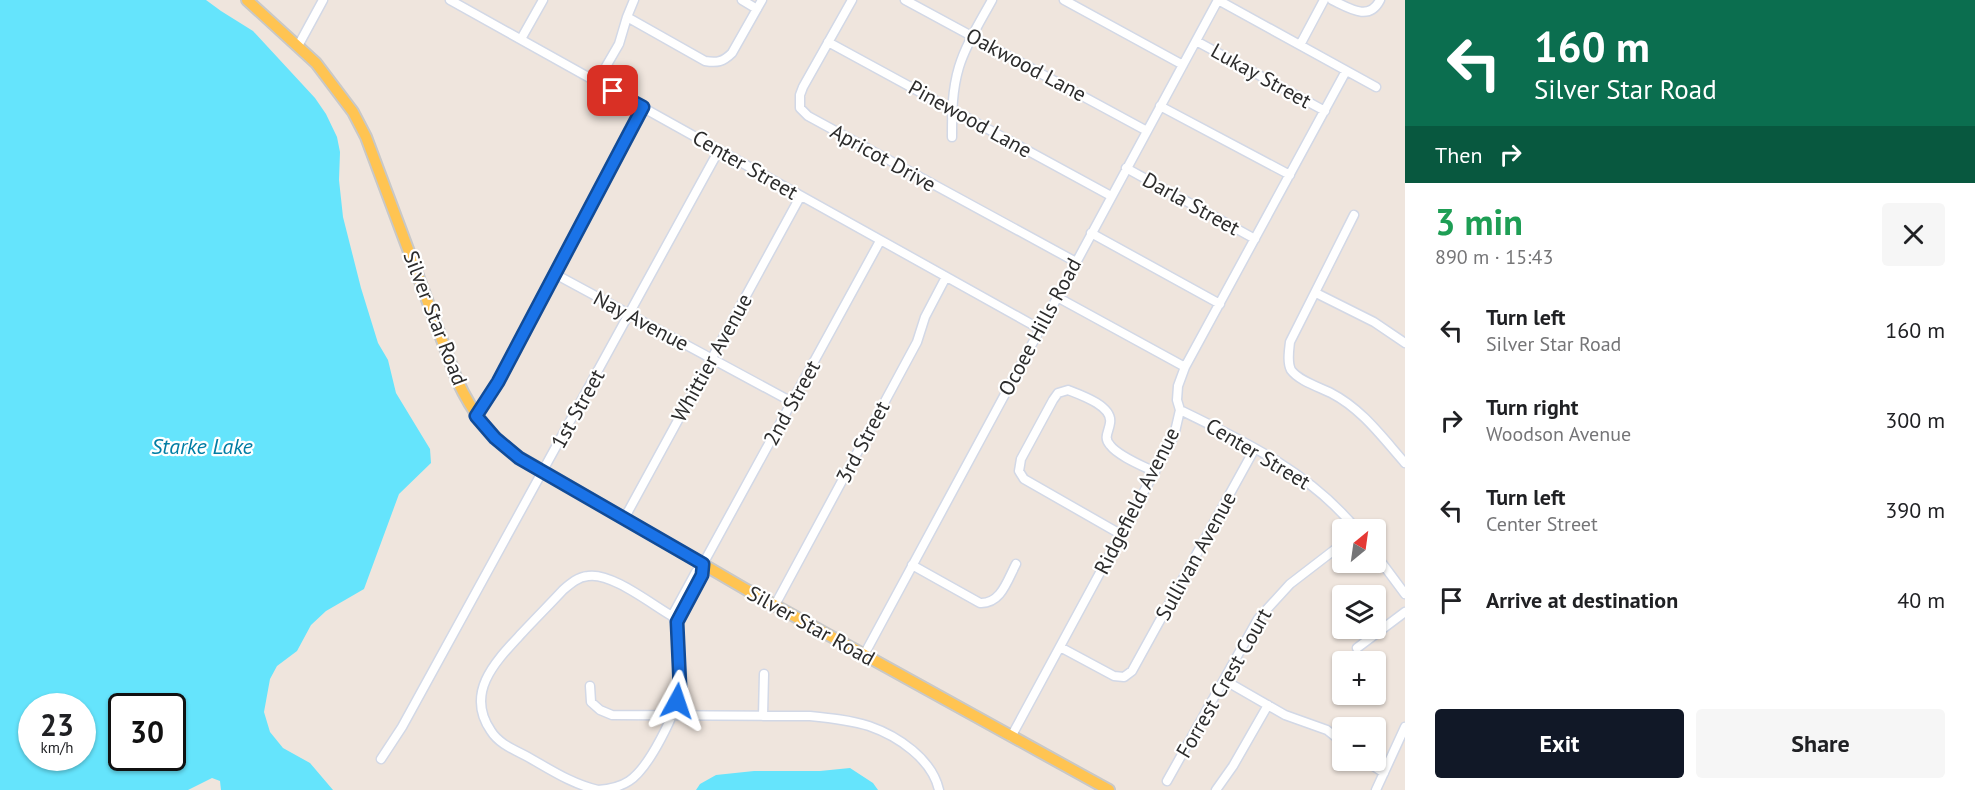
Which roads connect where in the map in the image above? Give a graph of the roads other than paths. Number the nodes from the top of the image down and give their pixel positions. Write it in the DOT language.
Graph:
graph roads {
  1 [pos="247,0"];
  2 [pos="323,0"];
  3 [pos="450,0"];
  4 [pos="543,0"];
  5 [pos="634,0"];
  6 [pos="742,0"];
  7 [pos="762,0"];
  8 [pos="852,0"];
  9 [pos="905,0"];
  10 [pos="992,0"];
  11 [pos="1064,0"];
  12 [pos="1218,0"];
  13 [pos="1324,0"];
  14 [pos="1332,0"];
  15 [pos="1380,0"];
  16 [pos="757,9"];
  17 [pos="627,17"];
  18 [pos="972,36"];
  19 [pos="521,39"];
  20 [pos="1196,40"];
  21 [pos="828,42"];
  22 [pos="298,45"];
  23 [pos="1300,45"];
  24 [pos="1183,65"];
  25 [pos="1346,71"];
  26 [pos="597,82"];
  27 [pos="1376,87"];
  28 [pos="1160,106"];
  29 [pos="643,107"];
  30 [pos="952,110"];
  31 [pos="1325,111"];
  32 [pos="1147,130"];
  33 [pos="952,137"];
  34 [pos="719,150"];
  35 [pos="1126,168"];
  36 [pos="1290,175"];
  37 [pos="1111,196"];
  38 [pos="800,197"];
  39 [pos="1354,216"];
  40 [pos="1091,232"];
  41 [pos="1255,239"];
  42 [pos="880,241"];
  43 [pos="1076,262"];
  44 [pos="555,273"];
  45 [pos="946,277"];
  46 [pos="1316,293"];
  47 [pos="1057,297"];
  48 [pos="1220,304"];
  49 [pos="630,315"];
  50 [pos="1040,329"];
  51 [pos="1405,343"];
  52 [pos="712,359"];
  53 [pos="1185,367"];
  54 [pos="792,402"];
  55 [pos="1180,410"];
  56 [pos="476,416"];
  57 [pos="1254,450"];
  58 [pos="1405,463"];
  59 [pos="543,471"];
  60 [pos="1155,472"];
  61 [pos="624,519"];
  62 [pos="1348,519"];
  63 [pos="1122,535"];
  64 [pos="1332,552"];
  65 [pos="703,564"];
  66 [pos="912,564"];
  67 [pos="1016,564"];
  68 [pos="1386,568"];
  69 [pos="1405,594"];
  70 [pos="775,605"];
  71 [pos="1405,612"];
  72 [pos="675,619"];
  73 [pos="1060,647"];
  74 [pos="1357,648"];
  75 [pos="864,655"];
  76 [pos="764,674"];
  77 [pos="1224,680"];
  78 [pos="590,686"];
  79 [pos="1268,705"];
  80 [pos="672,716"];
  81 [pos="763,716"];
  82 [pos="1405,727"];
  83 [pos="1332,734"];
  84 [pos="1011,737"];
  85 [pos="381,759"];
  86 [pos="1233,766"];
  87 [pos="1384,772"];
  88 [pos="1167,781"];
  89 [pos="598,790"];
  90 [pos="939,790"];
  91 [pos="1109,790"];
  92 [pos="1216,790"];
  93 [pos="1224,790"];
  94 [pos="1376,790"];
  1 -- 22 [label="main road, Silver Star Road"];
  2 -- 22 [label="street"];
  3 -- 19 [label="street, Center Street"];
  4 -- 19 [label="street"];
  5 -- 17 [label="street"];
  6 -- 16 [label="street"];
  7 -- 16 [label="street"];
  8 -- 21 [label="street, Apricot Drive"];
  9 -- 18 [label="street, Oakwood Lane"];
  10 -- 18 [label="street"];
  11 -- 24 [label="street"];
  12 -- 20 [label="street, Ocoee Hills Road"];
  12 -- 23 [label="street"];
  13 -- 23 [label="street"];
  14 -- 15 [label="street"];
  16 -- 17 [label="street"];
  17 -- 26 [label="street"];
  18 -- 30 [label="street"];
  18 -- 32 [label="street, Oakwood Lane"];
  19 -- 26 [label="street, Center Street"];
  20 -- 24 [label="street, Ocoee Hills Road"];
  20 -- 31 [label="street, Lukay Street"];
  21 -- 30 [label="street, Pinewood Lane"];
  21 -- 43 [label="street, Apricot Drive"];
  22 -- 56 [label="main road, Silver Star Road"];
  23 -- 25 [label="street"];
  24 -- 28 [label="street, Ocoee Hills Road"];
  25 -- 27 [label="street"];
  25 -- 31 [label="street, Ridgefield Avenue"];
  26 -- 29 [label="street, Center Street"];
  28 -- 32 [label="street, Ocoee Hills Road"];
  28 -- 36 [label="street"];
  29 -- 34 [label="street, Center Street"];
  29 -- 44 [label="street"];
  30 -- 33 [label="street"];
  30 -- 37 [label="street, Pinewood Lane"];
  31 -- 36 [label="street, Ridgefield Avenue"];
  32 -- 35 [label="street, Ocoee Hills Road"];
  34 -- 38 [label="street, Center Street"];
  34 -- 49 [label="street, 1st Street"];
  35 -- 37 [label="street, Ocoee Hills Road"];
  35 -- 41 [label="street, Darla Street"];
  36 -- 41 [label="street, Ridgefield Avenue"];
  37 -- 40 [label="street, Ocoee Hills Road"];
  38 -- 42 [label="street, Center Street"];
  38 -- 52 [label="street, Whittier Avenue"];
  39 -- 46 [label="street"];
  40 -- 43 [label="street, Ocoee Hills Road"];
  40 -- 48 [label="street"];
  41 -- 48 [label="street, Ridgefield Avenue"];
  42 -- 45 [label="street, Center Street"];
  42 -- 54 [label="street, 2nd Street"];
  43 -- 47 [label="street, Ocoee Hills Road"];
  44 -- 49 [label="street, Nay Avenue"];
  44 -- 56 [label="street"];
  45 -- 50 [label="street, Center Street"];
  45 -- 70 [label="street, 3rd Street"];
  46 -- 51 [label="street"];
  46 -- 58 [label="street"];
  47 -- 50 [label="street, Ocoee Hills Road"];
  47 -- 53 [label="street"];
  48 -- 53 [label="street, Ridgefield Avenue"];
  49 -- 52 [label="street, Nay Avenue"];
  49 -- 59 [label="street, 1st Street"];
  50 -- 66 [label="street, Ocoee Hills Road"];
  52 -- 54 [label="street, Nay Avenue"];
  52 -- 61 [label="street, Whittier Avenue"];
  53 -- 55 [label="street, Ridgefield Avenue"];
  54 -- 65 [label="street, 2nd Street"];
  55 -- 57 [label="street, Center Street"];
  55 -- 60 [label="street, Ridgefield Avenue"];
  56 -- 59 [label="main road, Silver Star Road"];
  57 -- 62 [label="street, Center Street"];
  57 -- 73 [label="street, Sullivan Avenue"];
  59 -- 61 [label="main road, Silver Star Road"];
  59 -- 85 [label="street, 1st Street"];
  60 -- 63 [label="street, Ridgefield Avenue"];
  60 -- 63 [label="street"];
  61 -- 65 [label="main road, Silver Star Road"];
  63 -- 73 [label="street, Ridgefield Avenue"];
  64 -- 77 [label="street, Forrest Crest Court"];
  65 -- 70 [label="main road, Silver Star Road"];
  65 -- 72 [label="street, 2nd Street"];
  66 -- 67 [label="street"];
  66 -- 75 [label="street, Ocoee Hills Road"];
  68 -- 69 [label="street"];
  70 -- 75 [label="main road, Silver Star Road"];
  71 -- 74 [label="street"];
  72 -- 80 [label="street"];
  72 -- 89 [label="street"];
  73 -- 84 [label="street, Ridgefield Avenue"];
  75 -- 84 [label="main road, Silver Star Road"];
  76 -- 81 [label="street"];
  77 -- 79 [label="street"];
  77 -- 88 [label="street, Forrest Crest Court"];
  78 -- 80 [label="street"];
  79 -- 83 [label="street"];
  79 -- 86 [label="street"];
  80 -- 81 [label="street"];
  80 -- 89 [label="street"];
  81 -- 90 [label="street"];
  82 -- 87 [label="street"];
  84 -- 91 [label="main road, Silver Star Road"];
  86 -- 92 [label="street"];
  86 -- 93 [label="street"];
  87 -- 94 [label="street"];
}
